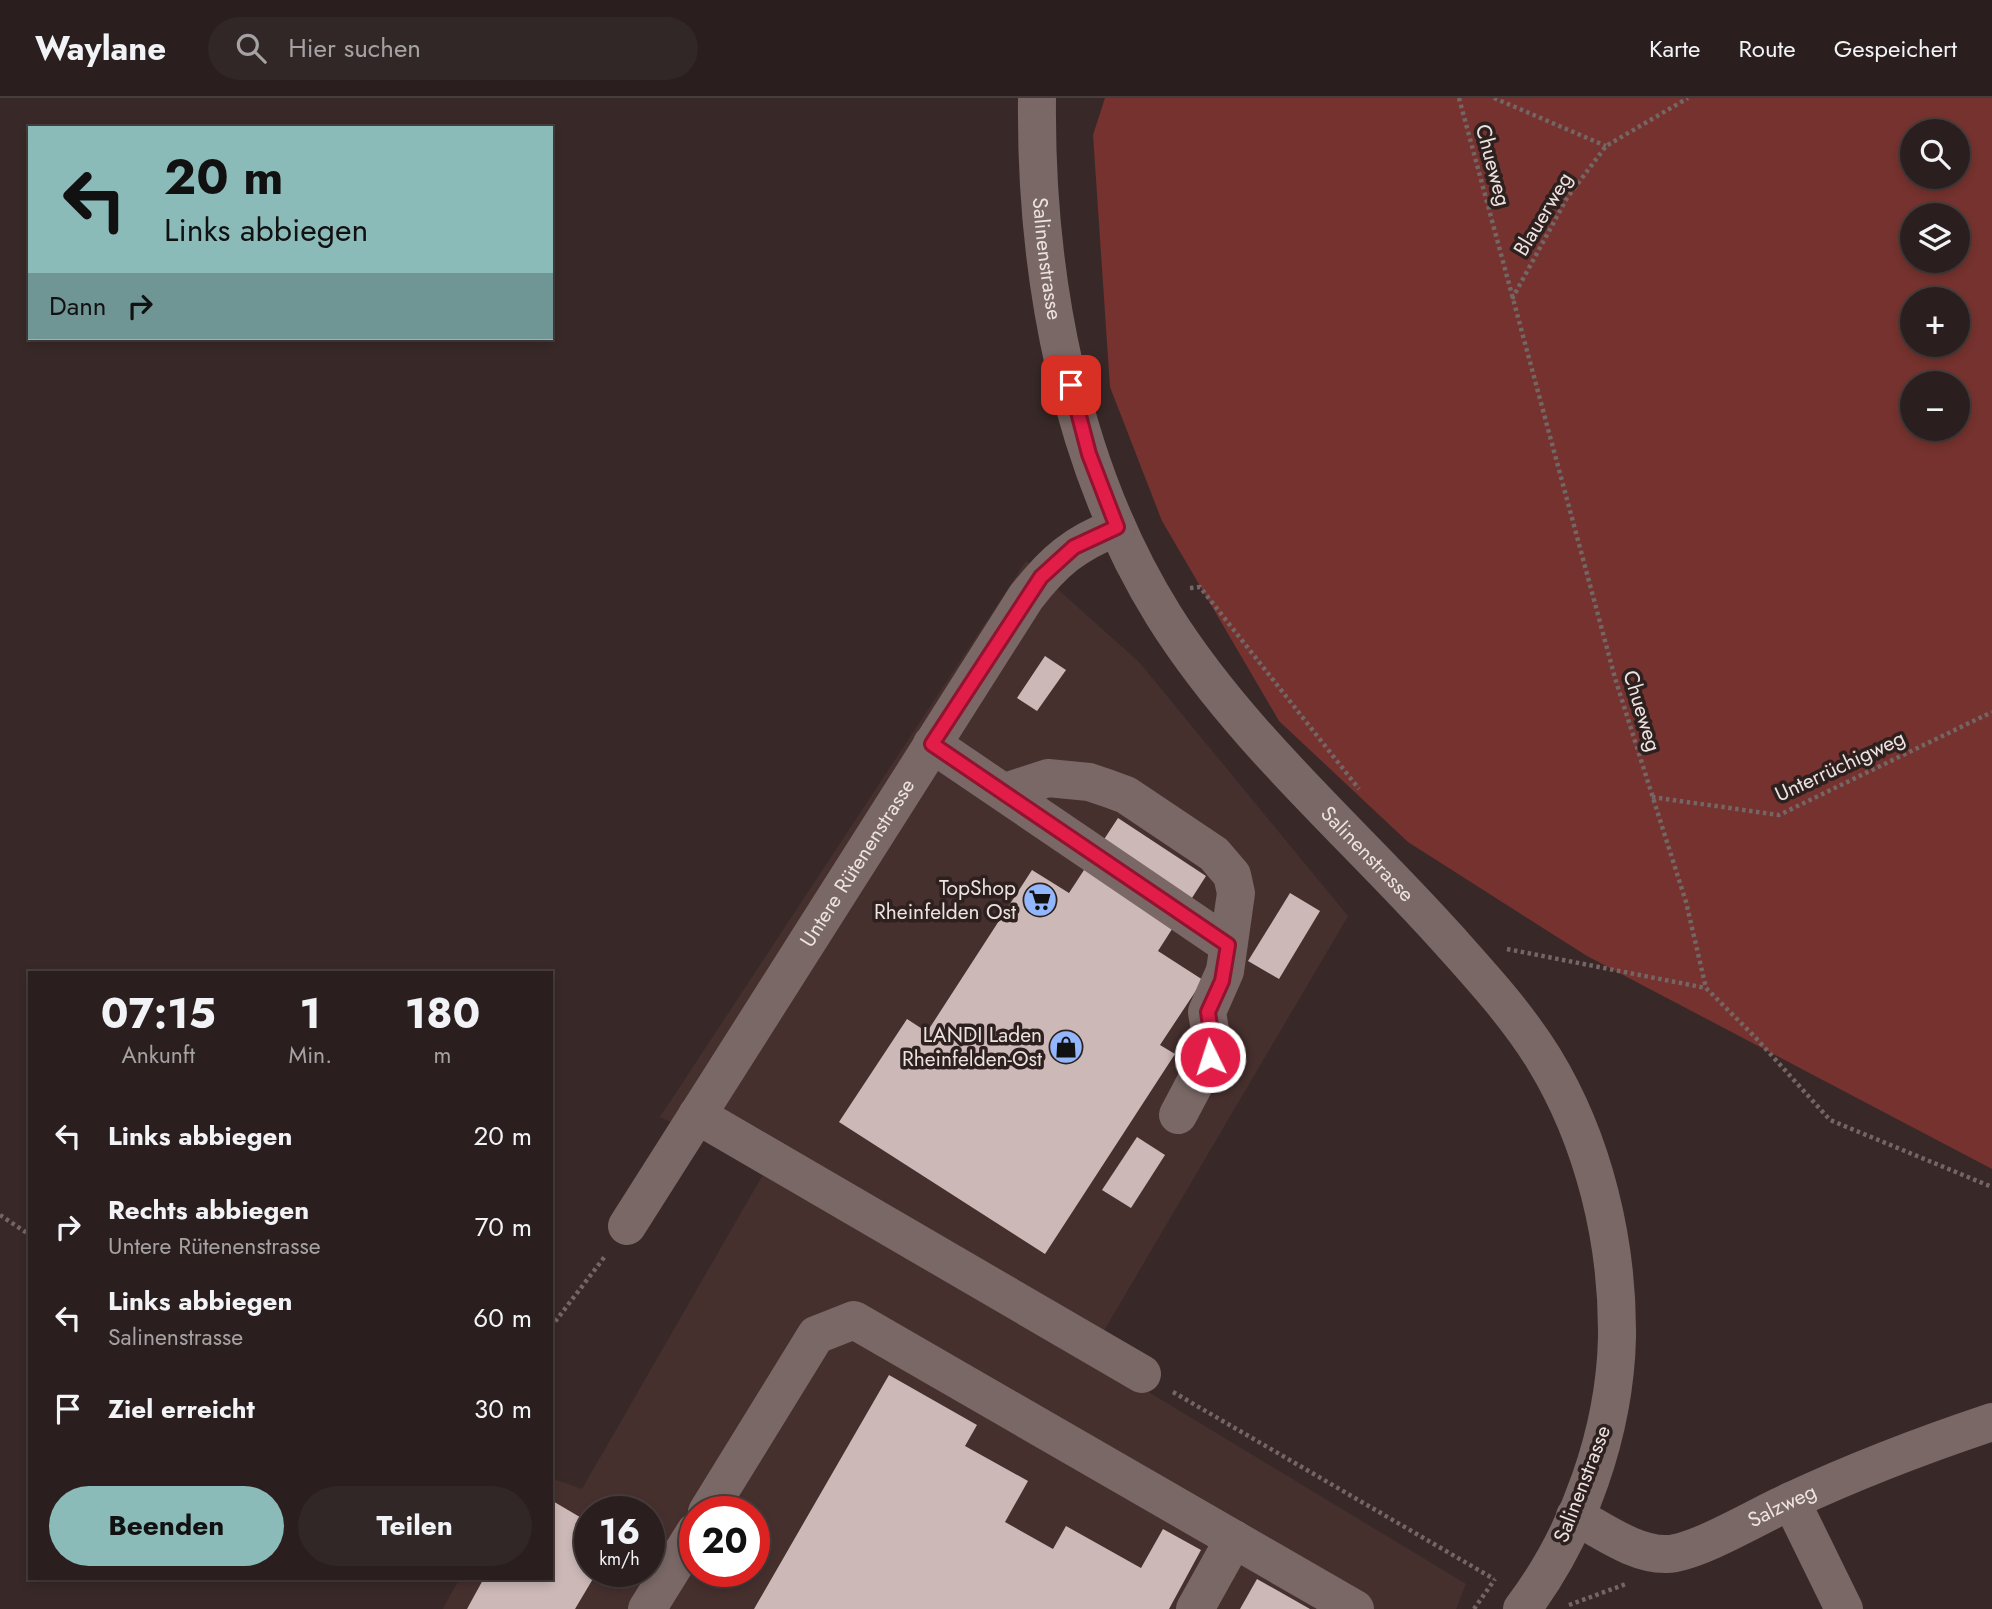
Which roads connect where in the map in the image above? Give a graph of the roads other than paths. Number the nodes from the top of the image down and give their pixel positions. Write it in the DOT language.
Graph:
graph roads {
  1 [pos="1037,98"];
  2 [pos="1117,527"];
  3 [pos="932,744"];
  4 [pos="1005,792"];
  5 [pos="1228,945"];
  6 [pos="697,1115"];
  7 [pos="1178,1115"];
  8 [pos="627,1226"];
  9 [pos="1142,1374"];
  10 [pos="1992,1422"];
  11 [pos="717,1496"];
  12 [pos="1791,1501"];
  13 [pos="1575,1516"];
  14 [pos="1234,1539"];
  15 [pos="679,1558"];
  16 [pos="647,1609"];
  17 [pos="1195,1609"];
  18 [pos="1355,1609"];
  19 [pos="1522,1609"];
  20 [pos="1844,1609"];
  1 -- 2 [label="street, Salinenstrasse"];
  2 -- 3 [label="street, Untere Rütenenstrasse"];
  2 -- 13 [label="street, Salinenstrasse"];
  3 -- 4 [label="street"];
  3 -- 6 [label="street, Untere Rütenenstrasse"];
  4 -- 5 [label="street"];
  4 -- 5 [label="street"];
  5 -- 7 [label="street"];
  6 -- 8 [label="street, Untere Rütenenstrasse"];
  6 -- 9 [label="street"];
  10 -- 12 [label="street, Salzweg"];
  11 -- 14 [label="street"];
  12 -- 13 [label="street, Salzweg"];
  12 -- 20 [label="street"];
  13 -- 19 [label="street, Salinenstrasse"];
  14 -- 17 [label="street"];
  14 -- 18 [label="street"];
  15 -- 16 [label="street"];
}
